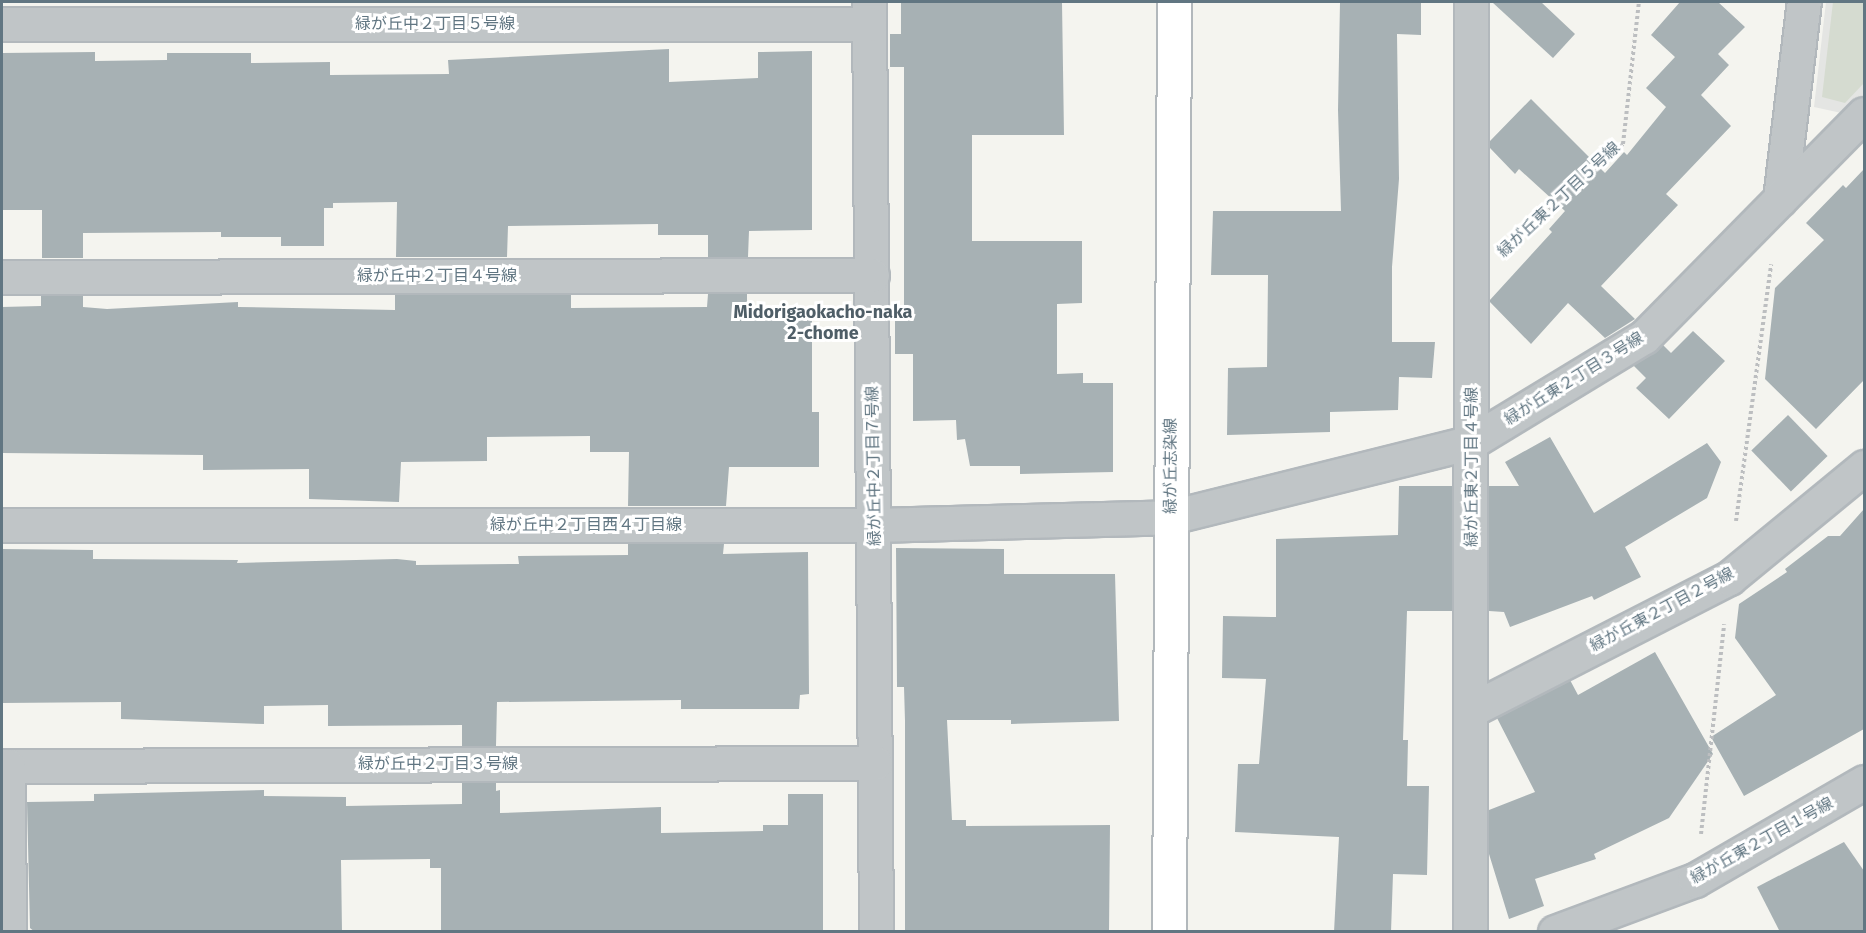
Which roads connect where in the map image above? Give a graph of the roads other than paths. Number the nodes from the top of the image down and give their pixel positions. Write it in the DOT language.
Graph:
graph roads {
  1 [pos="1174,2"];
  2 [pos="1471,2"];
  3 [pos="1804,2"];
  4 [pos="869,13"];
  5 [pos="2,24"];
  6 [pos="1864,114"];
  7 [pos="1780,199"];
  8 [pos="872,275"];
  9 [pos="2,277"];
  10 [pos="1471,442"];
  11 [pos="1864,467"];
  12 [pos="1170,517"];
  13 [pos="2,525"];
  14 [pos="874,525"];
  15 [pos="1473,709"];
  16 [pos="875,763"];
  17 [pos="5,766"];
  18 [pos="1864,782"];
  19 [pos="9,932"];
  20 [pos="876,932"];
  21 [pos="1169,932"];
  22 [pos="1470,932"];
  23 [pos="1555,932"];
  1 -- 12 [label="street, 緑が丘志染線"];
  2 -- 10 [label="street, 緑が丘東２丁目４号線"];
  3 -- 7 [label="street"];
  4 -- 5 [label="street, 緑が丘中２丁目５号線"];
  4 -- 8 [label="street, 緑が丘中２丁目７号線"];
  6 -- 7 [label="street, 緑が丘東２丁目３号線"];
  7 -- 10 [label="street, 緑が丘東２丁目３号線"];
  8 -- 9 [label="street, 緑が丘中２丁目４号線"];
  8 -- 14 [label="street, 緑が丘中２丁目７号線"];
  10 -- 12 [label="street, 緑が丘東２丁目３号線"];
  10 -- 15 [label="street, 緑が丘東２丁目４号線"];
  11 -- 15 [label="street, 緑が丘東２丁目２号線"];
  12 -- 14 [label="street, 緑が丘中２丁目西４丁目線"];
  12 -- 21 [label="street, 緑が丘志染線"];
  13 -- 14 [label="street, 緑が丘中２丁目西４丁目線"];
  14 -- 16 [label="street, 緑が丘中２丁目７号線"];
  15 -- 22 [label="street, 緑が丘東２丁目４号線"];
  16 -- 17 [label="street, 緑が丘中２丁目３号線"];
  16 -- 20 [label="street, 緑が丘中２丁目７号線"];
  17 -- 19 [label="street"];
  18 -- 23 [label="street, 緑が丘東２丁目１号線"];
}
